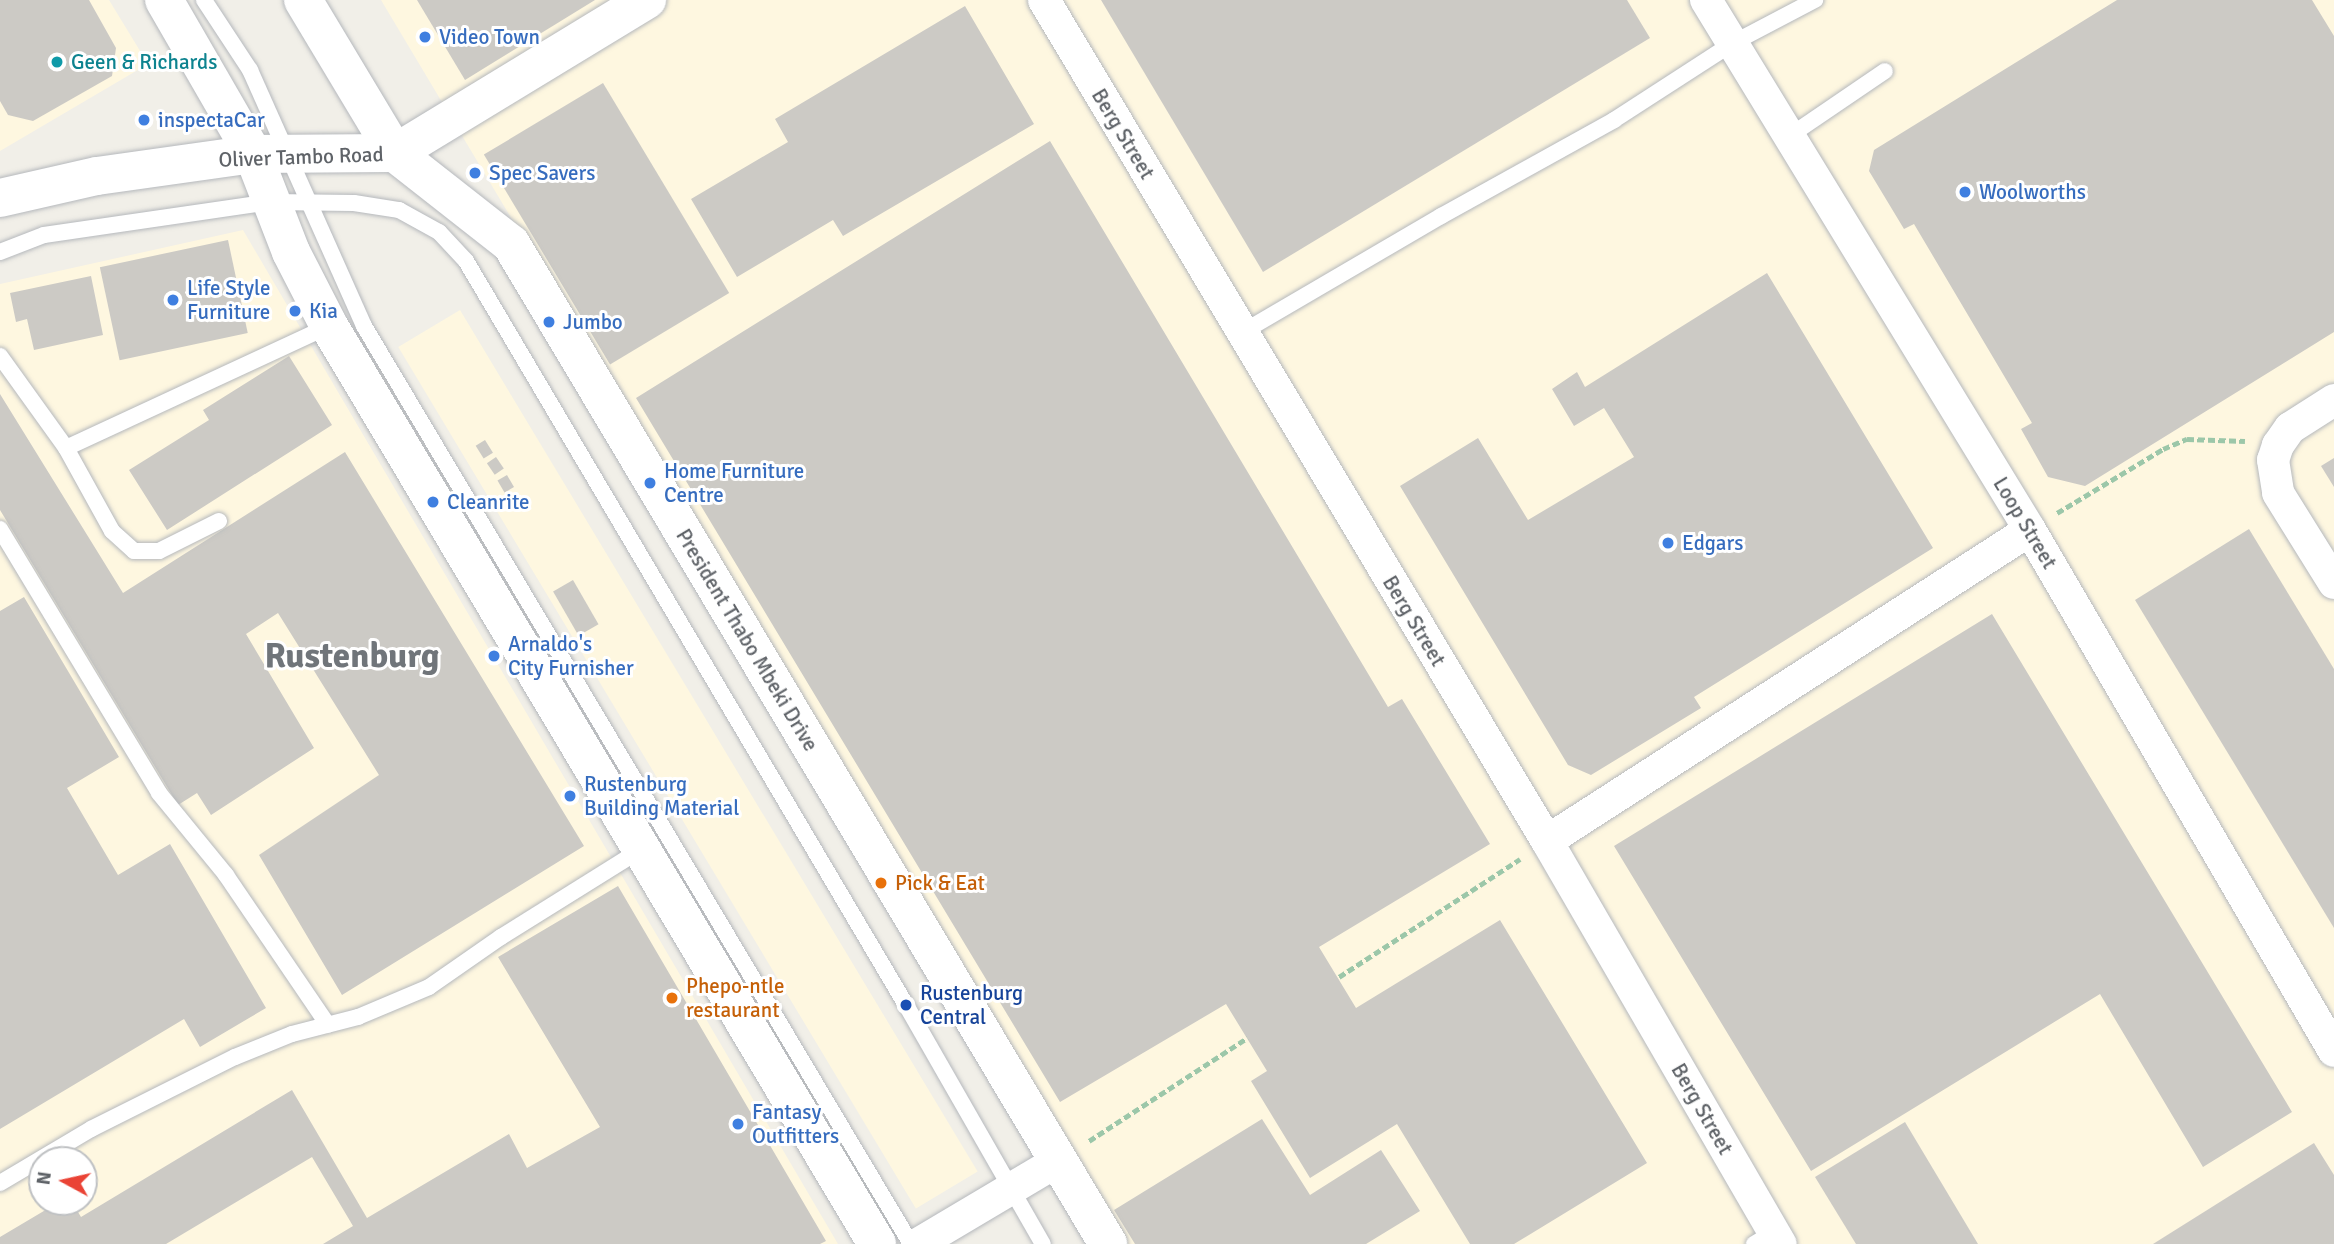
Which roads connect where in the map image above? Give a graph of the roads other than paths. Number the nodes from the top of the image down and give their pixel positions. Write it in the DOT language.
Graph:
graph roads {
  1 [pos="164,0"];
  2 [pos="204,0"];
  3 [pos="303,0"];
  4 [pos="648,0"];
  5 [pos="1044,0"];
  6 [pos="1706,0"];
  7 [pos="1815,0"];
  8 [pos="1733,43"];
  9 [pos="1885,71"];
  10 [pos="1788,136"];
  11 [pos="261,149"];
  12 [pos="395,153"];
  13 [pos="0,195"];
  14 [pos="307,200"];
  15 [pos="270,202"];
  16 [pos="0,252"];
  17 [pos="329,326"];
  18 [pos="1241,333"];
  19 [pos="0,356"];
  20 [pos="2334,400"];
  21 [pos="66,448"];
  22 [pos="219,521"];
  23 [pos="0,529"];
  24 [pos="2030,530"];
  25 [pos="2334,583"];
  26 [pos="1547,841"];
  27 [pos="640,850"];
  28 [pos="328,1025"];
  29 [pos="2334,1051"];
  30 [pos="1058,1161"];
  31 [pos="0,1183"];
  32 [pos="1010,1190"];
  33 [pos="1770,1240"];
  34 [pos="877,1244"];
  35 [pos="911,1244"];
  36 [pos="918,1244"];
  37 [pos="1043,1244"];
  38 [pos="1108,1244"];
  1 -- 11 [label="street"];
  2 -- 11 [label="lane"];
  3 -- 12 [label="street, President Thabo Mbeki Drive"];
  4 -- 12 [label="street, Oliver Tambo Road"];
  5 -- 18 [label="street, Berg Street"];
  6 -- 8 [label="street, Loop Street"];
  7 -- 8 [label="lane"];
  8 -- 10 [label="street, Loop Street"];
  8 -- 18 [label="lane"];
  9 -- 10 [label="lane"];
  10 -- 24 [label="street, Loop Street"];
  11 -- 12 [label="street, Oliver Tambo Road"];
  11 -- 13 [label="street, Oliver Tambo Road"];
  11 -- 14 [label="lane"];
  11 -- 15 [label="street"];
  12 -- 30 [label="street, President Thabo Mbeki Drive"];
  14 -- 15 [label="lane"];
  14 -- 32 [label="lane"];
  14 -- 35 [label="lane"];
  15 -- 16 [label="lane"];
  15 -- 17 [label="street"];
  17 -- 21 [label="lane"];
  17 -- 27 [label="street"];
  18 -- 26 [label="street, Berg Street"];
  19 -- 21 [label="lane"];
  20 -- 25 [label="street"];
  21 -- 22 [label="lane"];
  23 -- 28 [label="lane"];
  24 -- 26 [label="street"];
  24 -- 29 [label="street, Loop Street"];
  26 -- 33 [label="street, Berg Street"];
  27 -- 28 [label="lane"];
  27 -- 34 [label="street"];
  28 -- 31 [label="lane"];
  30 -- 32 [label="street"];
  30 -- 38 [label="street, President Thabo Mbeki Drive"];
  32 -- 36 [label="street"];
  32 -- 37 [label="lane"];
}
